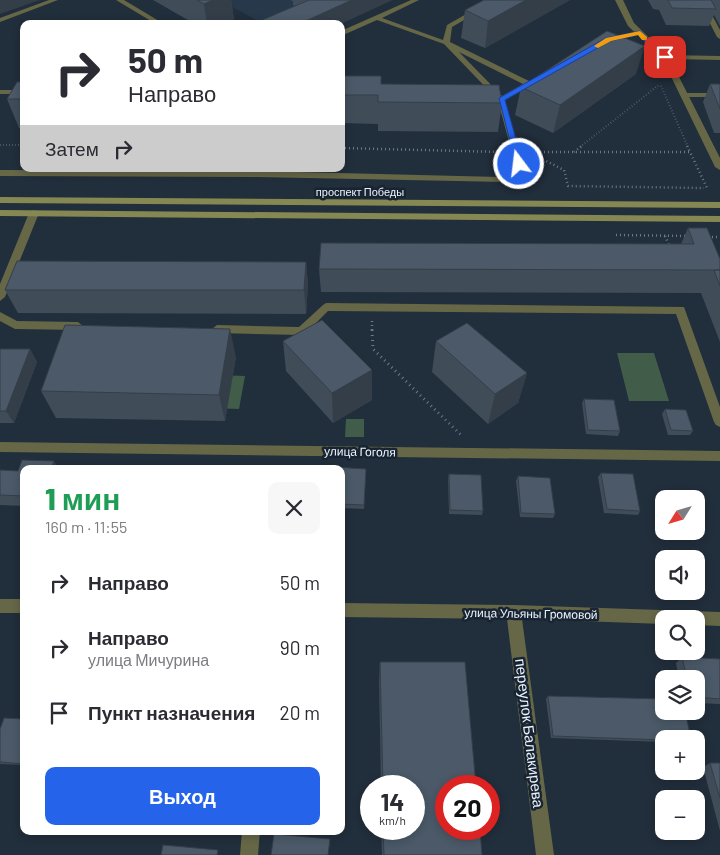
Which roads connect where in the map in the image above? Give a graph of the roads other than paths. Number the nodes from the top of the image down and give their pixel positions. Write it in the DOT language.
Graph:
graph roads {
  1 [pos="55,0"];
  2 [pos="119,0"];
  3 [pos="416,0"];
  4 [pos="496,0"];
  5 [pos="618,0"];
  6 [pos="701,0"];
  7 [pos="377,18"];
  8 [pos="0,20"];
  9 [pos="154,20"];
  10 [pos="345,32"];
  11 [pos="640,33"];
  12 [pos="720,36"];
  13 [pos="446,43"];
  14 [pos="602,43"];
  15 [pos="665,57"];
  16 [pos="720,58"];
  17 [pos="544,76"];
  18 [pos="529,84"];
  19 [pos="0,92"];
  20 [pos="20,92"];
  21 [pos="684,96"];
  22 [pos="720,96"];
  23 [pos="483,99"];
  24 [pos="501,99"];
  25 [pos="720,167"];
  26 [pos="315,172"];
  27 [pos="0,173"];
  28 [pos="0,200"];
  29 [pos="720,205"];
  30 [pos="0,213"];
  31 [pos="34,213"];
  32 [pos="720,219"];
  33 [pos="0,296"];
  34 [pos="0,316"];
  35 [pos="84,326"];
  36 [pos="202,328"];
  37 [pos="720,422"];
  38 [pos="0,447"];
  39 [pos="720,456"];
  40 [pos="0,606"];
  41 [pos="20,606"];
  42 [pos="345,610"];
  43 [pos="514,612"];
  44 [pos="720,619"];
  45 [pos="250,835"];
  46 [pos="248,855"];
  47 [pos="545,855"];
  1 -- 8 [label="lane"];
  2 -- 9 [label="lane"];
  3 -- 7 [label="lane"];
  4 -- 13 [label="lane"];
  5 -- 11 [label="street"];
  6 -- 12 [label="lane"];
  7 -- 10 [label="lane"];
  7 -- 13 [label="lane"];
  11 -- 14 [label="lane"];
  11 -- 15 [label="street"];
  13 -- 18 [label="lane"];
  13 -- 24 [label="lane"];
  15 -- 16 [label="street"];
  15 -- 21 [label="street"];
  17 -- 18 [label="lane"];
  18 -- 24 [label="lane"];
  19 -- 20 [label="lane"];
  21 -- 22 [label="lane"];
  21 -- 25 [label="street"];
  23 -- 24 [label="lane"];
  24 -- 26 [label="lane"];
  26 -- 27 [label="lane"];
  28 -- 29 [label="main road, проспект Победы"];
  30 -- 31 [label="main road, проспект Победы"];
  31 -- 32 [label="main road, проспект Победы"];
  31 -- 33 [label="street"];
  34 -- 35 [label="lane"];
  36 -- 37 [label="lane"];
  38 -- 39 [label="street, улица Гоголя"];
  40 -- 41 [label="street"];
  42 -- 43 [label="street, улица Ульяны Громовой"];
  43 -- 44 [label="street, улица Ульяны Громовой"];
  43 -- 47 [label="street, переулок Балакирева"];
  45 -- 46 [label="street"];
}
